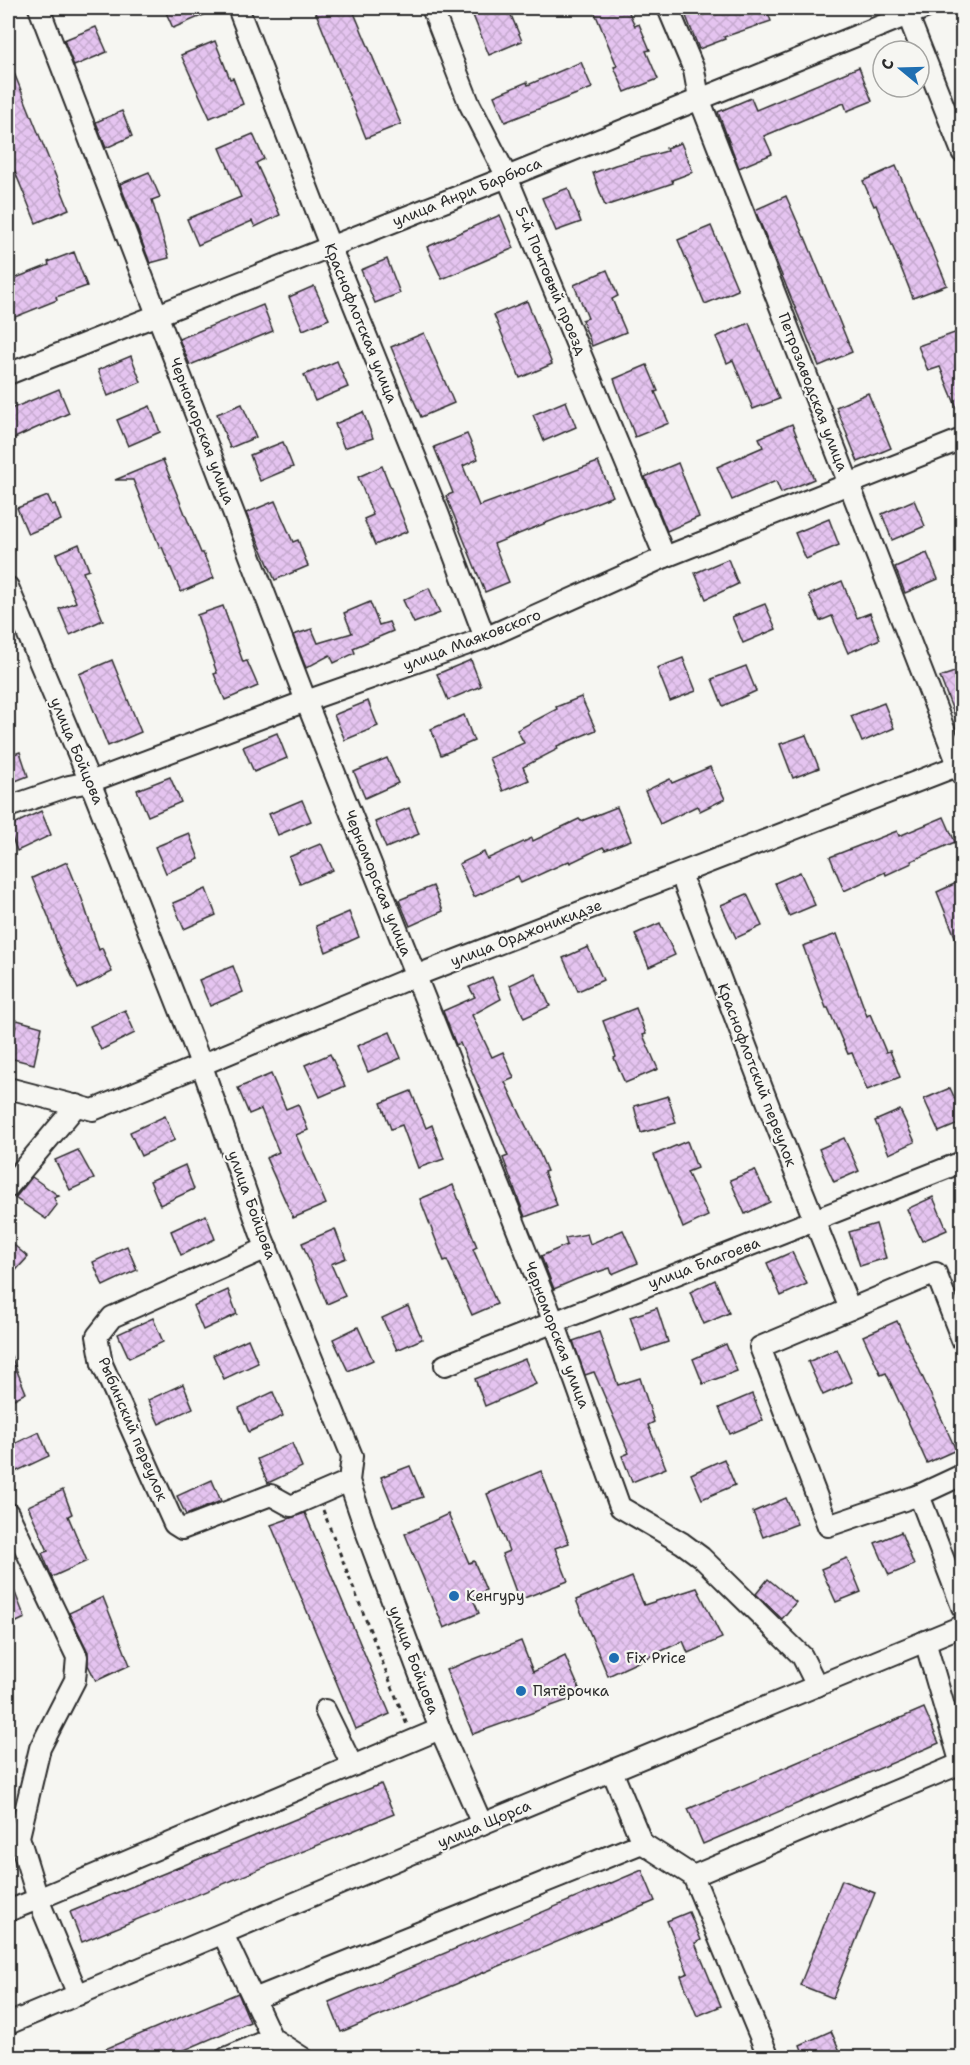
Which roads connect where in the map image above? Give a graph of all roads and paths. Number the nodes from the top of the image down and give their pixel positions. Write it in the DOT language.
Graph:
graph roads {
  1 [pos="39,8"];
  2 [pos="238,8"];
  3 [pos="432,8"];
  4 [pos="668,8"];
  5 [pos="913,10"];
  6 [pos="699,98"];
  7 [pos="963,153"];
  8 [pos="507,177"];
  9 [pos="330,246"];
  10 [pos="157,314"];
  11 [pos="8,374"];
  12 [pos="963,439"];
  13 [pos="848,484"];
  14 [pos="665,557"];
  15 [pos="8,587"];
  16 [pos="485,638"];
  17 [pos="306,701"];
  18 [pos="961,768"];
  19 [pos="90,782"];
  20 [pos="8,807"];
  21 [pos="685,886"];
  22 [pos="415,976"];
  23 [pos="202,1066"];
  24 [pos="8,1089"];
  25 [pos="85,1108"];
  26 [pos="963,1162"];
  27 [pos="8,1187"];
  28 [pos="814,1220"];
  29 [pos="267,1248"];
  30 [pos="850,1310"];
  31 [pos="554,1322"];
  32 [pos="963,1340"];
  33 [pos="445,1365"];
  34 [pos="963,1475"];
  35 [pos="349,1481"];
  36 [pos="317,1495"];
  37 [pos="919,1495"];
  38 [pos="8,1513"];
  39 [pos="963,1607"];
  40 [pos="963,1626"];
  41 [pos="925,1641"];
  42 [pos="817,1686"];
  43 [pos="325,1710"];
  44 [pos="440,1729"];
  45 [pos="413,1740"];
  46 [pos="352,1765"];
  47 [pos="962,1765"];
  48 [pos="612,1771"];
  49 [pos="482,1824"];
  50 [pos="642,1843"];
  51 [pos="693,1876"];
  52 [pos="38,1899"];
  53 [pos="8,1911"];
  54 [pos="223,1934"];
  55 [pos="78,1995"];
  56 [pos="254,1999"];
  57 [pos="8,2024"];
  58 [pos="272,2038"];
  59 [pos="226,2058"];
  60 [pos="303,2058"];
  61 [pos="768,2058"];
  1 -- 10 [label="street, Черноморская улица"];
  2 -- 9 [label="street, Краснофлотская улица"];
  3 -- 8 [label="street, 5-й Почтовый проезд"];
  4 -- 6 [label="street, Петрозаводская улица"];
  5 -- 6 [label="street, улица Анри Барбюса"];
  5 -- 7 [label="street"];
  6 -- 8 [label="street, улица Анри Барбюса"];
  6 -- 13 [label="street, Петрозаводская улица"];
  8 -- 9 [label="street, улица Анри Барбюса"];
  8 -- 14 [label="street, 5-й Почтовый проезд"];
  9 -- 10 [label="street, улица Анри Барбюса"];
  9 -- 16 [label="street, Краснофлотская улица"];
  10 -- 11 [label="street, улица Анри Барбюса"];
  10 -- 17 [label="street, Черноморская улица"];
  12 -- 13 [label="street, улица Маяковского"];
  13 -- 14 [label="street, улица Маяковского"];
  13 -- 18 [label="street, Петрозаводская улица"];
  14 -- 16 [label="street, улица Маяковского"];
  15 -- 19 [label="street, улица Бойцова"];
  16 -- 17 [label="street, улица Маяковского"];
  17 -- 19 [label="street, улица Маяковского"];
  17 -- 22 [label="street, Черноморская улица"];
  18 -- 22 [label="street, улица Орджоникидзе"];
  19 -- 20 [label="street, улица Маяковского"];
  19 -- 23 [label="street, улица Бойцова"];
  21 -- 28 [label="street, Краснофлотский переулок"];
  22 -- 23 [label="street, улица Орджоникидзе"];
  22 -- 31 [label="street, Черноморская улица"];
  23 -- 25 [label="street, улица Орджоникидзе"];
  23 -- 29 [label="street, улица Бойцова"];
  24 -- 25 [label="street"];
  25 -- 27 [label="street, улица Орджоникидзе"];
  26 -- 28 [label="street, улица Благоева"];
  28 -- 30 [label="street, Краснофлотский переулок"];
  28 -- 31 [label="street, улица Благоева"];
  29 -- 35 [label="street, улица Бойцова"];
  29 -- 36 [label="street, Рыбинский переулок"];
  30 -- 32 [label="street"];
  30 -- 37 [label="street"];
  31 -- 33 [label="street, улица Благоева"];
  31 -- 42 [label="street, Черноморская улица"];
  34 -- 37 [label="street"];
  35 -- 36 [label="street, Рыбинский переулок"];
  35 -- 44 [label="street, улица Бойцова"];
  36 -- 45 [label="path"];
  37 -- 39 [label="street"];
  38 -- 52 [label="street"];
  40 -- 41 [label="street, улица Щорса"];
  41 -- 42 [label="street, улица Щорса"];
  41 -- 47 [label="street"];
  42 -- 48 [label="street, улица Щорса"];
  43 -- 46 [label="street"];
  44 -- 45 [label="street"];
  44 -- 49 [label="street, улица Бойцова"];
  45 -- 46 [label="street"];
  46 -- 52 [label="street"];
  47 -- 51 [label="street"];
  48 -- 49 [label="street, улица Щорса"];
  48 -- 50 [label="street"];
  49 -- 54 [label="street, улица Щорса"];
  50 -- 51 [label="street"];
  50 -- 56 [label="street"];
  51 -- 61 [label="street"];
  52 -- 53 [label="street"];
  52 -- 55 [label="street"];
  54 -- 55 [label="street, улица Щорса"];
  54 -- 56 [label="street"];
  55 -- 57 [label="street, улица Щорса"];
  56 -- 58 [label="street"];
  58 -- 59 [label="street"];
  58 -- 60 [label="street"];
}
